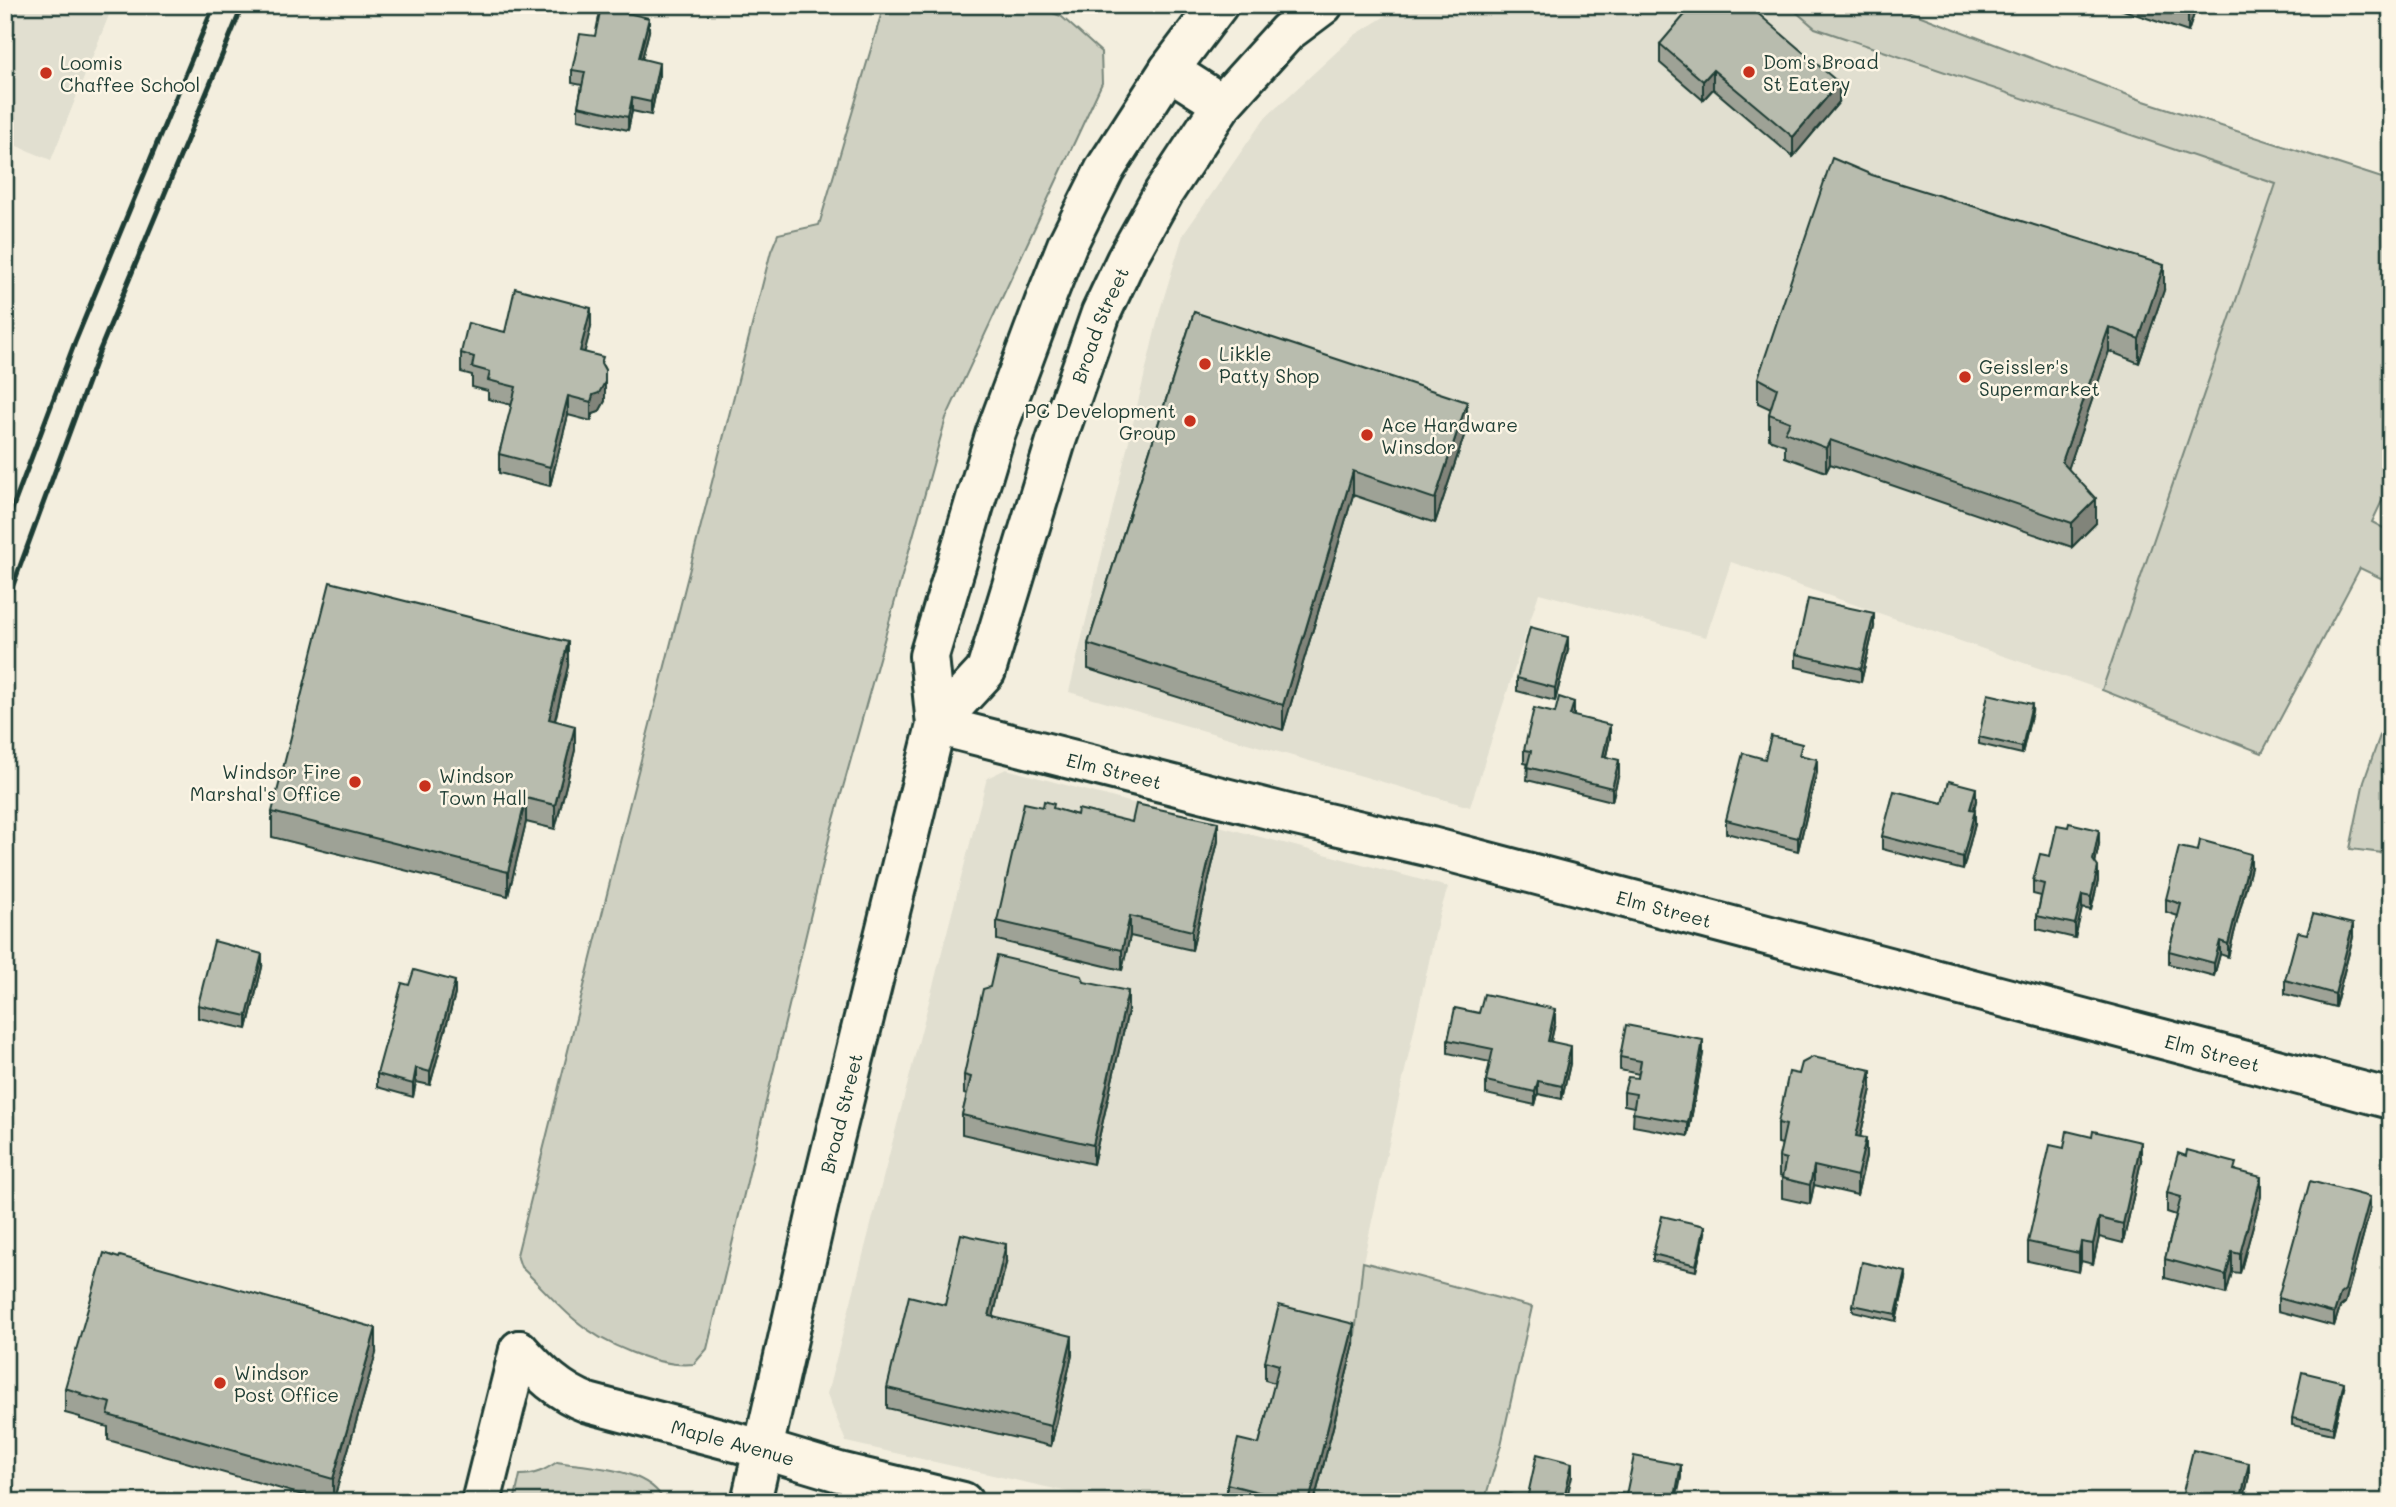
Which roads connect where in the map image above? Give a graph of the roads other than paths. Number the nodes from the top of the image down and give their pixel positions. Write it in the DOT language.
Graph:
graph roads {
  1 [pos="1218,5"];
  2 [pos="1323,5"];
  3 [pos="1169,70"];
  4 [pos="1222,104"];
  5 [pos="1067,245"];
  6 [pos="1126,260"];
  7 [pos="936,725"];
  8 [pos="2391,1099"];
  9 [pos="762,1449"];
  10 [pos="481,1502"];
  11 [pos="751,1502"];
  12 [pos="963,1502"];
  1 -- 3 [label="main road, Broad Street"];
  2 -- 4 [label="main road, Broad Street"];
  3 -- 4 [label="main road"];
  3 -- 5 [label="main road, Broad Street"];
  4 -- 6 [label="main road, Broad Street"];
  5 -- 6 [label="main road"];
  5 -- 7 [label="main road, Broad Street"];
  6 -- 7 [label="main road, Broad Street"];
  7 -- 8 [label="main road, Elm Street"];
  7 -- 9 [label="main road, Broad Street"];
  9 -- 10 [label="main road, Maple Avenue"];
  9 -- 11 [label="main road, Broad Street"];
  9 -- 12 [label="main road, Maple Avenue"];
}
